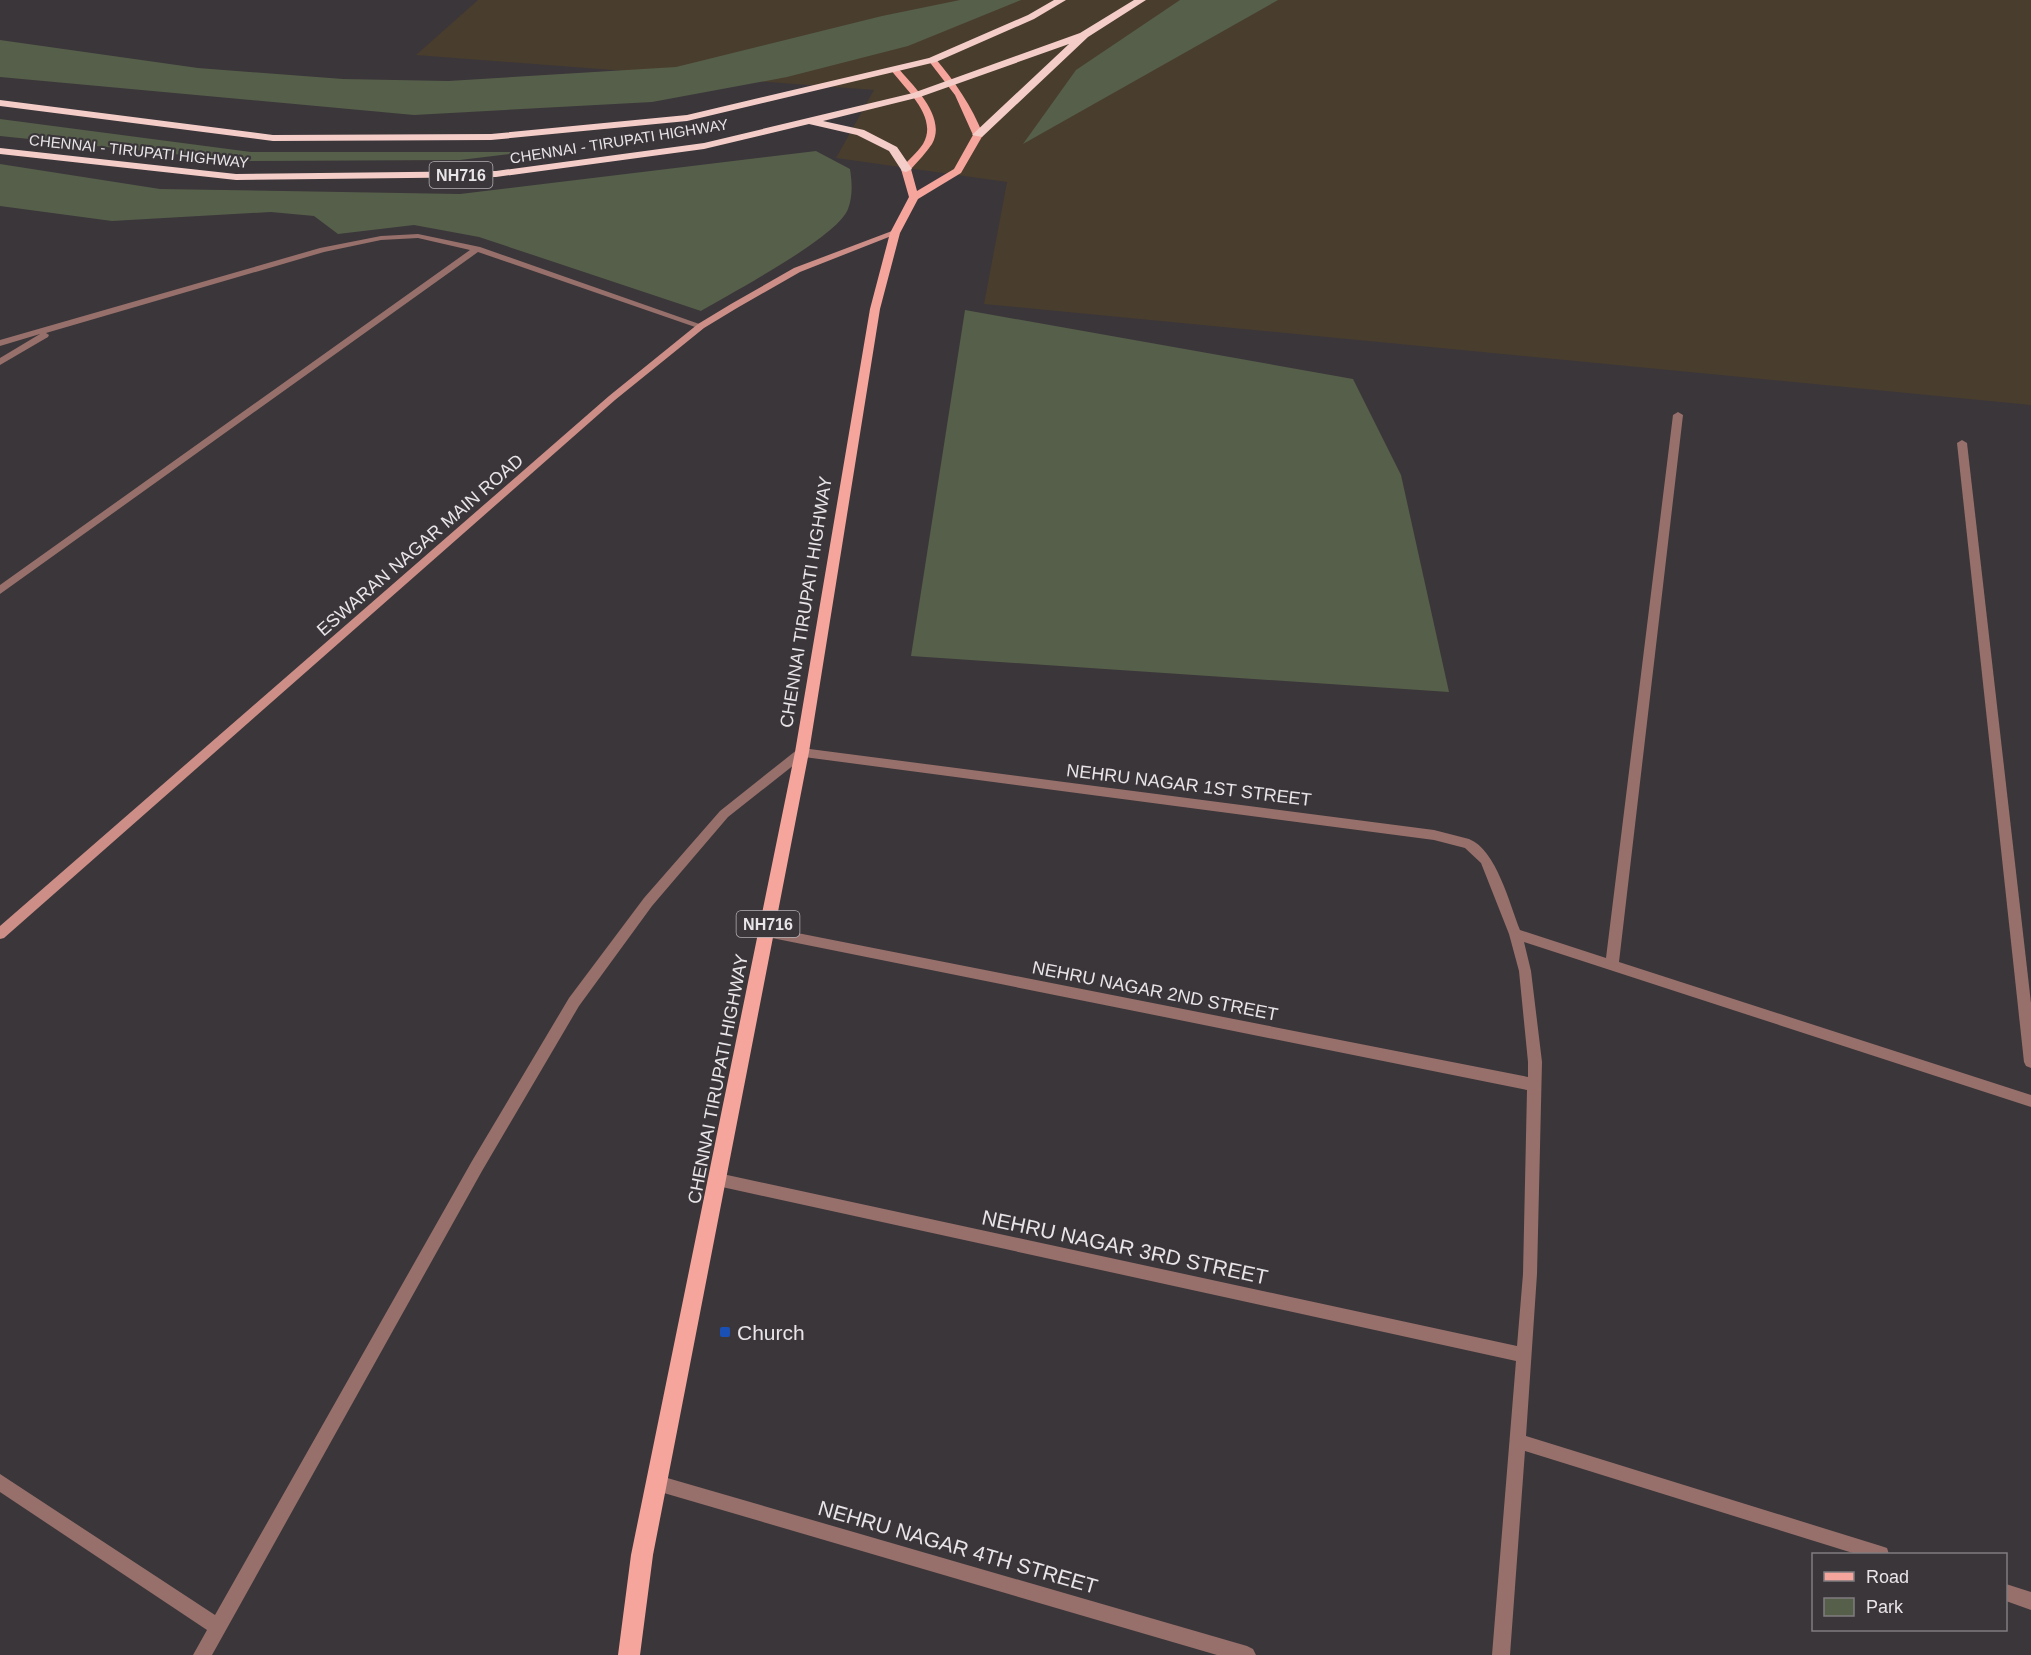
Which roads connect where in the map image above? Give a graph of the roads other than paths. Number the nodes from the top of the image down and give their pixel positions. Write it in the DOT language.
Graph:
graph roads {
  1 [pos="1061,0"];
  2 [pos="1141,0"];
  3 [pos="1084,35"];
  4 [pos="932,60"];
  5 [pos="895,70"];
  6 [pos="953,83"];
  7 [pos="916,95"];
  8 [pos="0,104"];
  9 [pos="809,121"];
  10 [pos="978,135"];
  11 [pos="0,151"];
  12 [pos="906,169"];
  13 [pos="914,197"];
  14 [pos="895,233"];
  15 [pos="477,249"];
  16 [pos="701,326"];
  17 [pos="58,327"];
  18 [pos="0,343"];
  19 [pos="0,362"];
  20 [pos="1678,415"];
  21 [pos="1962,443"];
  22 [pos="0,590"];
  23 [pos="802,752"];
  24 [pos="767,932"];
  25 [pos="0,934"];
  26 [pos="1515,934"];
  27 [pos="1612,965"];
  28 [pos="2031,1062"];
  29 [pos="1535,1085"];
  30 [pos="2031,1101"];
  31 [pos="718,1179"];
  32 [pos="1523,1355"];
  33 [pos="1517,1441"];
  34 [pos="0,1482"];
  35 [pos="657,1483"];
  36 [pos="1878,1553"];
  37 [pos="2007,1593"];
  38 [pos="2031,1601"];
  39 [pos="218,1627"];
  40 [pos="202,1655"];
  41 [pos="629,1655"];
  42 [pos="1247,1655"];
  43 [pos="1501,1655"];
  1 -- 4 [label="highway, CHENNAI - TIRUPATI HIGHWAY"];
  2 -- 3 [label="highway"];
  3 -- 6 [label="highway, CHENNAI - TIRUPATI HIGHWAY"];
  3 -- 10 [label="highway"];
  4 -- 5 [label="highway, CHENNAI - TIRUPATI HIGHWAY"];
  4 -- 6 [label="main road"];
  5 -- 7 [label="main road"];
  5 -- 8 [label="highway, CHENNAI - TIRUPATI HIGHWAY / NH716"];
  6 -- 7 [label="highway, CHENNAI - TIRUPATI HIGHWAY"];
  6 -- 10 [label="main road"];
  7 -- 9 [label="highway, CHENNAI - TIRUPATI HIGHWAY / NH716"];
  7 -- 12 [label="main road"];
  9 -- 11 [label="highway, CHENNAI - TIRUPATI HIGHWAY / NH716"];
  9 -- 12 [label="highway"];
  10 -- 13 [label="main road"];
  12 -- 13 [label="main road"];
  13 -- 14 [label="main road, CHENNAI TIRUPATI HIGHWAY / NH716"];
  14 -- 16 [label="street, ESWARAN NAGAR MAIN ROAD"];
  14 -- 23 [label="main road, CHENNAI TIRUPATI HIGHWAY / NH716"];
  15 -- 16 [label="street"];
  15 -- 17 [label="street"];
  15 -- 22 [label="street"];
  16 -- 25 [label="street, ESWARAN NAGAR MAIN ROAD"];
  17 -- 18 [label="street"];
  17 -- 19 [label="street"];
  20 -- 27 [label="street"];
  21 -- 28 [label="street"];
  23 -- 24 [label="main road, CHENNAI TIRUPATI HIGHWAY / NH716"];
  23 -- 26 [label="street, NEHRU NAGAR 1ST STREET"];
  23 -- 39 [label="street"];
  24 -- 29 [label="street, NEHRU NAGAR 2ND STREET"];
  24 -- 31 [label="main road, CHENNAI TIRUPATI HIGHWAY / NH716"];
  26 -- 27 [label="street"];
  26 -- 29 [label="street, NEHRU NAGAR 1ST STREET"];
  27 -- 30 [label="street"];
  29 -- 32 [label="street, NEHRU NAGAR 1ST STREET"];
  31 -- 32 [label="street, NEHRU NAGAR 3RD STREET"];
  31 -- 35 [label="main road, CHENNAI TIRUPATI HIGHWAY / NH716"];
  32 -- 33 [label="street, NEHRU NAGAR 1ST STREET"];
  33 -- 36 [label="street"];
  33 -- 43 [label="street, NEHRU NAGAR 1ST STREET"];
  34 -- 39 [label="street"];
  35 -- 41 [label="main road, CHENNAI TIRUPATI HIGHWAY / NH716"];
  35 -- 42 [label="street, NEHRU NAGAR 4TH STREET"];
  37 -- 38 [label="street"];
  39 -- 40 [label="street"];
}
